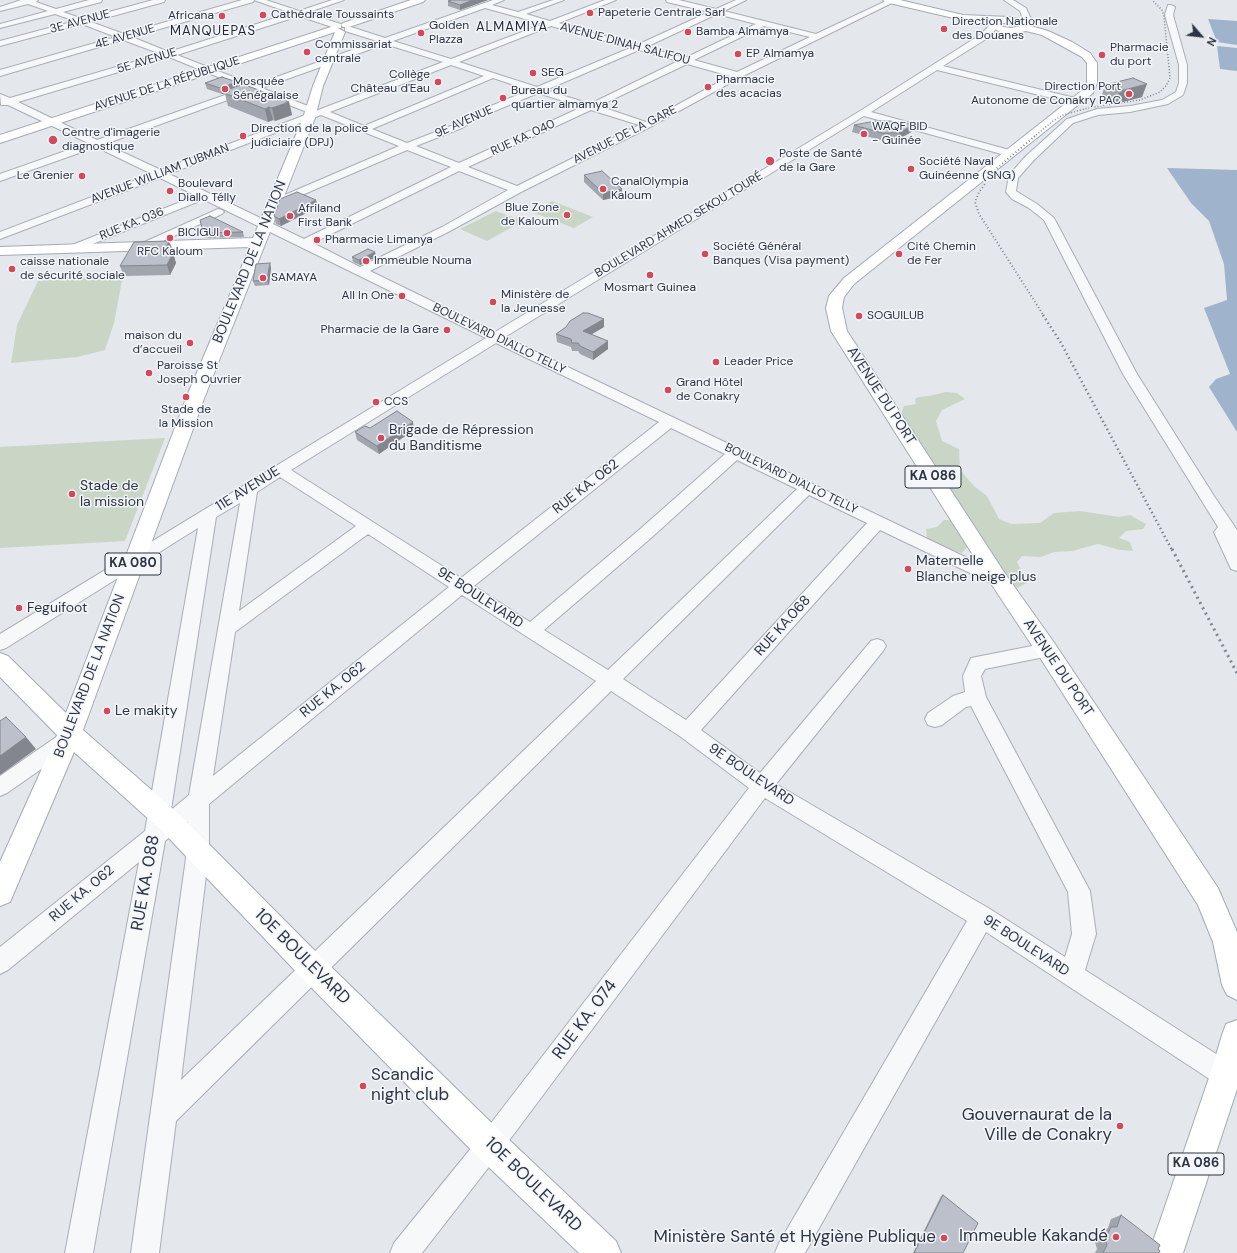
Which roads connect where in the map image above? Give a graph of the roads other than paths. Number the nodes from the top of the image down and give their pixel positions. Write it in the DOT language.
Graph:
graph roads {
  1 [pos="29,0"];
  2 [pos="98,0"];
  3 [pos="160,0"];
  4 [pos="250,0"];
  5 [pos="258,0"];
  6 [pos="340,0"];
  7 [pos="420,0"];
  8 [pos="500,0"];
  9 [pos="560,0"];
  10 [pos="612,0"];
  11 [pos="670,0"];
  12 [pos="742,0"];
  13 [pos="892,0"];
  14 [pos="1008,0"];
  15 [pos="471,2"];
  16 [pos="484,6"];
  17 [pos="1171,7"];
  18 [pos="0,9"];
  19 [pos="716,11"];
  20 [pos="55,12"];
  21 [pos="299,13"];
  22 [pos="517,15"];
  23 [pos="965,17"];
  24 [pos="1004,20"];
  25 [pos="81,22"];
  26 [pos="764,23"];
  27 [pos="550,24"];
  28 [pos="993,25"];
  29 [pos="0,26"];
  30 [pos="120,26"];
  31 [pos="1023,27"];
  32 [pos="341,28"];
  33 [pos="106,30"];
  34 [pos="818,37"];
  35 [pos="983,37"];
  36 [pos="123,38"];
  37 [pos="386,41"];
  38 [pos="0,44"];
  39 [pos="637,48"];
  40 [pos="168,54"];
  41 [pos="686,61"];
  42 [pos="328,62"];
  43 [pos="451,62"];
  44 [pos="937,66"];
  45 [pos="209,70"];
  46 [pos="0,73"];
  47 [pos="493,75"];
  48 [pos="738,76"];
  49 [pos="254,87"];
  50 [pos="538,90"];
  51 [pos="1076,101"];
  52 [pos="2,103"];
  53 [pos="590,107"];
  54 [pos="313,113"];
  55 [pos="863,113"];
  56 [pos="53,122"];
  57 [pos="647,125"];
  58 [pos="39,126"];
  59 [pos="364,129"];
  60 [pos="0,139"];
  61 [pos="96,144"];
  62 [pos="408,146"];
  63 [pos="84,148"];
  64 [pos="1008,153"];
  65 [pos="459,167"];
  66 [pos="161,175"];
  67 [pos="0,178"];
  68 [pos="148,179"];
  69 [pos="517,190"];
  70 [pos="192,200"];
  71 [pos="274,204"];
  72 [pos="218,212"];
  73 [pos="262,234"];
  74 [pos="0,236"];
  75 [pos="304,243"];
  76 [pos="144,246"];
  77 [pos="71,249"];
  78 [pos="0,251"];
  79 [pos="359,272"];
  80 [pos="496,337"];
  81 [pos="670,421"];
  82 [pos="736,453"];
  83 [pos="280,470"];
  84 [pos="808,487"];
  85 [pos="250,488"];
  86 [pos="209,513"];
  87 [pos="879,521"];
  88 [pos="368,526"];
  89 [pos="1234,551"];
  90 [pos="135,559"];
  91 [pos="1237,565"];
  92 [pos="999,580"];
  93 [pos="462,586"];
  94 [pos="227,629"];
  95 [pos="531,631"];
  96 [pos="0,643"];
  97 [pos="877,646"];
  98 [pos="1047,650"];
  99 [pos="0,662"];
  100 [pos="610,680"];
  101 [pos="976,698"];
  102 [pos="935,719"];
  103 [pos="688,731"];
  104 [pos="68,737"];
  105 [pos="762,786"];
  106 [pos="0,787"];
  107 [pos="199,799"];
  108 [pos="162,824"];
  109 [pos="198,851"];
  110 [pos="0,893"];
  111 [pos="982,917"];
  112 [pos="0,962"];
  113 [pos="313,969"];
  114 [pos="1071,975"];
  115 [pos="1237,985"];
  116 [pos="1237,1035"];
  117 [pos="1226,1075"];
  118 [pos="164,1114"];
  119 [pos="490,1145"];
  120 [pos="79,1253"];
  121 [pos="145,1253"];
  122 [pos="404,1253"];
  123 [pos="604,1253"];
  124 [pos="789,1253"];
  125 [pos="1166,1253"];
  1 -- 18 [label="street"];
  1 -- 20 [label="street"];
  2 -- 20 [label="street"];
  3 -- 25 [label="street, 3E AVENUE"];
  4 -- 36 [label="street, 4E AVENUE"];
  5 -- 21 [label="street"];
  6 -- 21 [label="street, 5E AVENUE"];
  7 -- 32 [label="main road, AVENUE DE LA RÉPUBLIQUE"];
  8 -- 16 [label="street"];
  9 -- 22 [label="street"];
  10 -- 27 [label="street, AVENUE WILLIAM TUBMAN"];
  11 -- 19 [label="street"];
  12 -- 19 [label="street, 9E AVENUE"];
  13 -- 23 [label="main road"];
  13 -- 34 [label="street, AVENUE DE LA GARE"];
  14 -- 31 [label="street"];
  15 -- 16 [label="street, AVENUE DINAH SALIFOU"];
  16 -- 22 [label="street, AVENUE DINAH SALIFOU"];
  16 -- 37 [label="street"];
  17 -- 89 [label="street"];
  19 -- 26 [label="street"];
  19 -- 39 [label="street, 9E AVENUE"];
  20 -- 25 [label="street"];
  20 -- 29 [label="street"];
  21 -- 32 [label="street"];
  21 -- 40 [label="street, 5E AVENUE"];
  22 -- 27 [label="street, AVENUE DINAH SALIFOU"];
  23 -- 24 [label="main road"];
  23 -- 28 [label="main road"];
  24 -- 28 [label="main road"];
  24 -- 31 [label="main road"];
  25 -- 33 [label="street"];
  25 -- 38 [label="street, 3E AVENUE"];
  26 -- 34 [label="street"];
  26 -- 41 [label="street, RUE KA. 040"];
  27 -- 39 [label="street, AVENUE DINAH SALIFOU"];
  27 -- 43 [label="street, AVENUE WILLIAM TUBMAN"];
  28 -- 31 [label="main road"];
  28 -- 35 [label="street, BOULEVARD AHMED SEKOU TOURÉ"];
  30 -- 33 [label="street"];
  31 -- 35 [label="street, BOULEVARD AHMED SEKOU TOURÉ"];
  31 -- 51 [label="main road, AVENUE DU PORT / KA 086"];
  32 -- 37 [label="street"];
  32 -- 42 [label="main road, BOULEVARD DE LA NATION"];
  32 -- 45 [label="main road, AVENUE DE LA RÉPUBLIQUE"];
  33 -- 36 [label="street"];
  34 -- 48 [label="street, AVENUE DE LA GARE"];
  35 -- 44 [label="street, BOULEVARD AHMED SEKOU TOURÉ"];
  36 -- 40 [label="street"];
  36 -- 46 [label="street, 4E AVENUE"];
  37 -- 42 [label="street"];
  37 -- 43 [label="street"];
  39 -- 41 [label="street, AVENUE DINAH SALIFOU"];
  39 -- 50 [label="street, 9E AVENUE"];
  40 -- 45 [label="street"];
  40 -- 52 [label="street, 5E AVENUE"];
  41 -- 48 [label="street, AVENUE DINAH SALIFOU"];
  41 -- 53 [label="street, RUE KA. 040"];
  42 -- 49 [label="street"];
  42 -- 54 [label="main road, BOULEVARD DE LA NATION"];
  43 -- 47 [label="street"];
  43 -- 54 [label="street, AVENUE WILLIAM TUBMAN"];
  44 -- 51 [label="street"];
  44 -- 55 [label="street, BOULEVARD AHMED SEKOU TOURÉ"];
  45 -- 49 [label="street"];
  45 -- 56 [label="main road, AVENUE DE LA RÉPUBLIQUE"];
  47 -- 50 [label="street"];
  47 -- 59 [label="street"];
  48 -- 57 [label="street, AVENUE DE LA GARE"];
  49 -- 54 [label="street"];
  49 -- 61 [label="street"];
  50 -- 53 [label="street"];
  50 -- 62 [label="street, 9E AVENUE"];
  51 -- 64 [label="main road, AVENUE DU PORT / KA 086"];
  52 -- 56 [label="street, BOULEVARD DIALLO TELLY"];
  52 -- 58 [label="street, BOULEVARD DIALLO TELLY"];
  53 -- 57 [label="street"];
  53 -- 65 [label="street, RUE KA. 040"];
  54 -- 59 [label="street"];
  54 -- 66 [label="street, AVENUE WILLIAM TUBMAN"];
  54 -- 71 [label="main road, BOULEVARD DE LA NATION"];
  55 -- 64 [label="street"];
  55 -- 80 [label="street, BOULEVARD AHMED SEKOU TOURÉ"];
  56 -- 58 [label="main road, AVENUE DE LA RÉPUBLIQUE"];
  56 -- 61 [label="street, BOULEVARD DIALLO TELLY"];
  57 -- 69 [label="street, AVENUE DE LA GARE"];
  58 -- 60 [label="main road, AVENUE DE LA RÉPUBLIQUE"];
  58 -- 63 [label="street, BOULEVARD DIALLO TELLY"];
  59 -- 62 [label="street"];
  61 -- 63 [label="street"];
  61 -- 66 [label="street, BOULEVARD DIALLO TELLY"];
  62 -- 65 [label="street"];
  62 -- 71 [label="street, 9E AVENUE"];
  63 -- 67 [label="street"];
  63 -- 68 [label="street, BOULEVARD DIALLO TELLY"];
  64 -- 92 [label="main road, AVENUE DU PORT / KA 086"];
  65 -- 69 [label="street"];
  65 -- 75 [label="street, RUE KA. 040"];
  66 -- 68 [label="street, AVENUE WILLIAM TUBMAN"];
  66 -- 73 [label="street, BOULEVARD DIALLO TELLY"];
  68 -- 70 [label="street, BOULEVARD DIALLO TELLY"];
  68 -- 74 [label="street, AVENUE WILLIAM TUBMAN"];
  69 -- 79 [label="street, AVENUE DE LA GARE"];
  70 -- 72 [label="street, BOULEVARD DIALLO TELLY"];
  70 -- 77 [label="street, RUE KA. 036"];
  71 -- 73 [label="main road, BOULEVARD DE LA NATION"];
  72 -- 73 [label="street, BOULEVARD DIALLO TELLY"];
  72 -- 76 [label="street"];
  73 -- 75 [label="street, BOULEVARD DIALLO TELLY"];
  73 -- 76 [label="main road"];
  73 -- 90 [label="main road, BOULEVARD DE LA NATION / KA 080"];
  75 -- 79 [label="street, BOULEVARD DIALLO TELLY"];
  76 -- 77 [label="main road"];
  77 -- 78 [label="main road"];
  79 -- 80 [label="street, BOULEVARD DIALLO TELLY"];
  80 -- 81 [label="street, BOULEVARD DIALLO TELLY"];
  80 -- 83 [label="street, 11E AVENUE"];
  81 -- 82 [label="street, BOULEVARD DIALLO TELLY"];
  81 -- 93 [label="street, RUE KA. 062"];
  82 -- 84 [label="street, BOULEVARD DIALLO TELLY"];
  82 -- 95 [label="street"];
  83 -- 85 [label="street, 11E AVENUE"];
  83 -- 88 [label="street, 9E BOULEVARD"];
  84 -- 87 [label="street, BOULEVARD DIALLO TELLY"];
  84 -- 100 [label="street"];
  85 -- 86 [label="street, 11E AVENUE"];
  85 -- 94 [label="street"];
  86 -- 90 [label="street, 11E AVENUE"];
  86 -- 108 [label="street, RUE KA. 088"];
  87 -- 92 [label="street, BOULEVARD DIALLO TELLY"];
  87 -- 103 [label="street, RUE KA.068"];
  88 -- 93 [label="street, 9E BOULEVARD"];
  88 -- 94 [label="street"];
  89 -- 91 [label="street"];
  90 -- 96 [label="street, 11E AVENUE"];
  90 -- 104 [label="main road, BOULEVARD DE LA NATION / KA 080"];
  92 -- 98 [label="main road, AVENUE DU PORT / KA 086"];
  93 -- 95 [label="street, 9E BOULEVARD"];
  93 -- 107 [label="street, RUE KA. 062"];
  94 -- 107 [label="street"];
  95 -- 100 [label="street, 9E BOULEVARD"];
  97 -- 105 [label="street, RUE KA. 074"];
  98 -- 101 [label="street"];
  98 -- 115 [label="main road, AVENUE DU PORT / KA 086"];
  99 -- 104 [label="main road, 10E BOULEVARD"];
  100 -- 103 [label="street, 9E BOULEVARD"];
  100 -- 113 [label="street"];
  101 -- 102 [label="street"];
  101 -- 114 [label="street"];
  103 -- 105 [label="street, 9E BOULEVARD"];
  104 -- 106 [label="street"];
  104 -- 108 [label="main road, 10E BOULEVARD"];
  104 -- 110 [label="main road, BOULEVARD DE LA NATION / KA 080"];
  105 -- 111 [label="street, 9E BOULEVARD"];
  105 -- 119 [label="street, RUE KA. 074"];
  107 -- 108 [label="street, RUE KA. 062"];
  107 -- 109 [label="street"];
  108 -- 109 [label="main road, 10E BOULEVARD"];
  108 -- 112 [label="street, RUE KA. 062"];
  108 -- 120 [label="street, RUE KA. 088"];
  109 -- 113 [label="main road, 10E BOULEVARD"];
  109 -- 118 [label="street"];
  111 -- 114 [label="street, 9E BOULEVARD"];
  111 -- 124 [label="street"];
  113 -- 118 [label="street"];
  113 -- 119 [label="main road, 10E BOULEVARD"];
  114 -- 117 [label="street, 9E BOULEVARD"];
  116 -- 117 [label="main road, KA 086"];
  117 -- 125 [label="main road, KA 086"];
  118 -- 121 [label="street"];
  119 -- 122 [label="street, RUE KA. 074"];
  119 -- 123 [label="main road, 10E BOULEVARD"];
}
